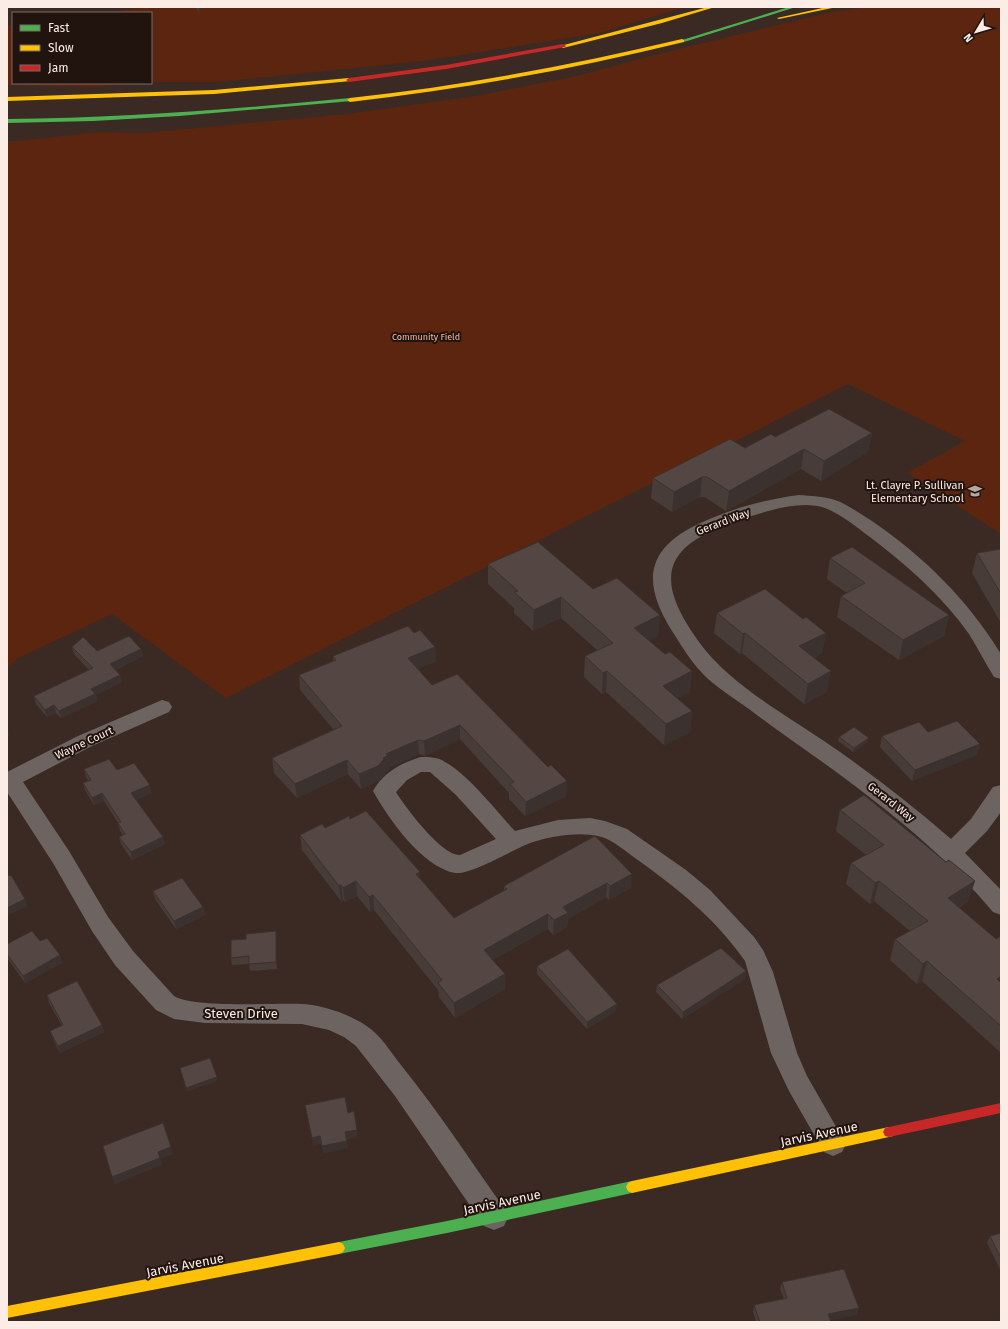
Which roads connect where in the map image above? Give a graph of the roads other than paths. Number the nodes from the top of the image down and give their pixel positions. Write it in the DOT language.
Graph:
graph roads {
  1 [pos="713,7"];
  2 [pos="794,7"];
  3 [pos="835,7"];
  4 [pos="719,30"];
  5 [pos="7,94"];
  6 [pos="143,95"];
  7 [pos="7,99"];
  8 [pos="7,121"];
  9 [pos="1001,672"];
  10 [pos="162,707"];
  11 [pos="9,780"];
  12 [pos="1001,793"];
  13 [pos="511,841"];
  14 [pos="950,852"];
  15 [pos="1001,906"];
  16 [pos="1001,1108"];
  17 [pos="833,1144"];
  18 [pos="494,1217"];
  19 [pos="7,1312"];
  1 -- 6 [label="main road"];
  2 -- 4 [label="main road"];
  3 -- 4 [label="main road"];
  4 -- 8 [label="main road"];
  5 -- 6 [label="main road"];
  6 -- 7 [label="main road"];
  9 -- 14 [label="street, Gerard Way"];
  10 -- 11 [label="street, Wayne Court"];
  11 -- 18 [label="street, Steven Drive"];
  12 -- 14 [label="street"];
  13 -- 13 [label="street"];
  13 -- 17 [label="street"];
  14 -- 15 [label="street, Gerard Way"];
  16 -- 17 [label="main road, Jarvis Avenue"];
  17 -- 18 [label="main road, Jarvis Avenue"];
  18 -- 19 [label="main road, Jarvis Avenue"];
}
